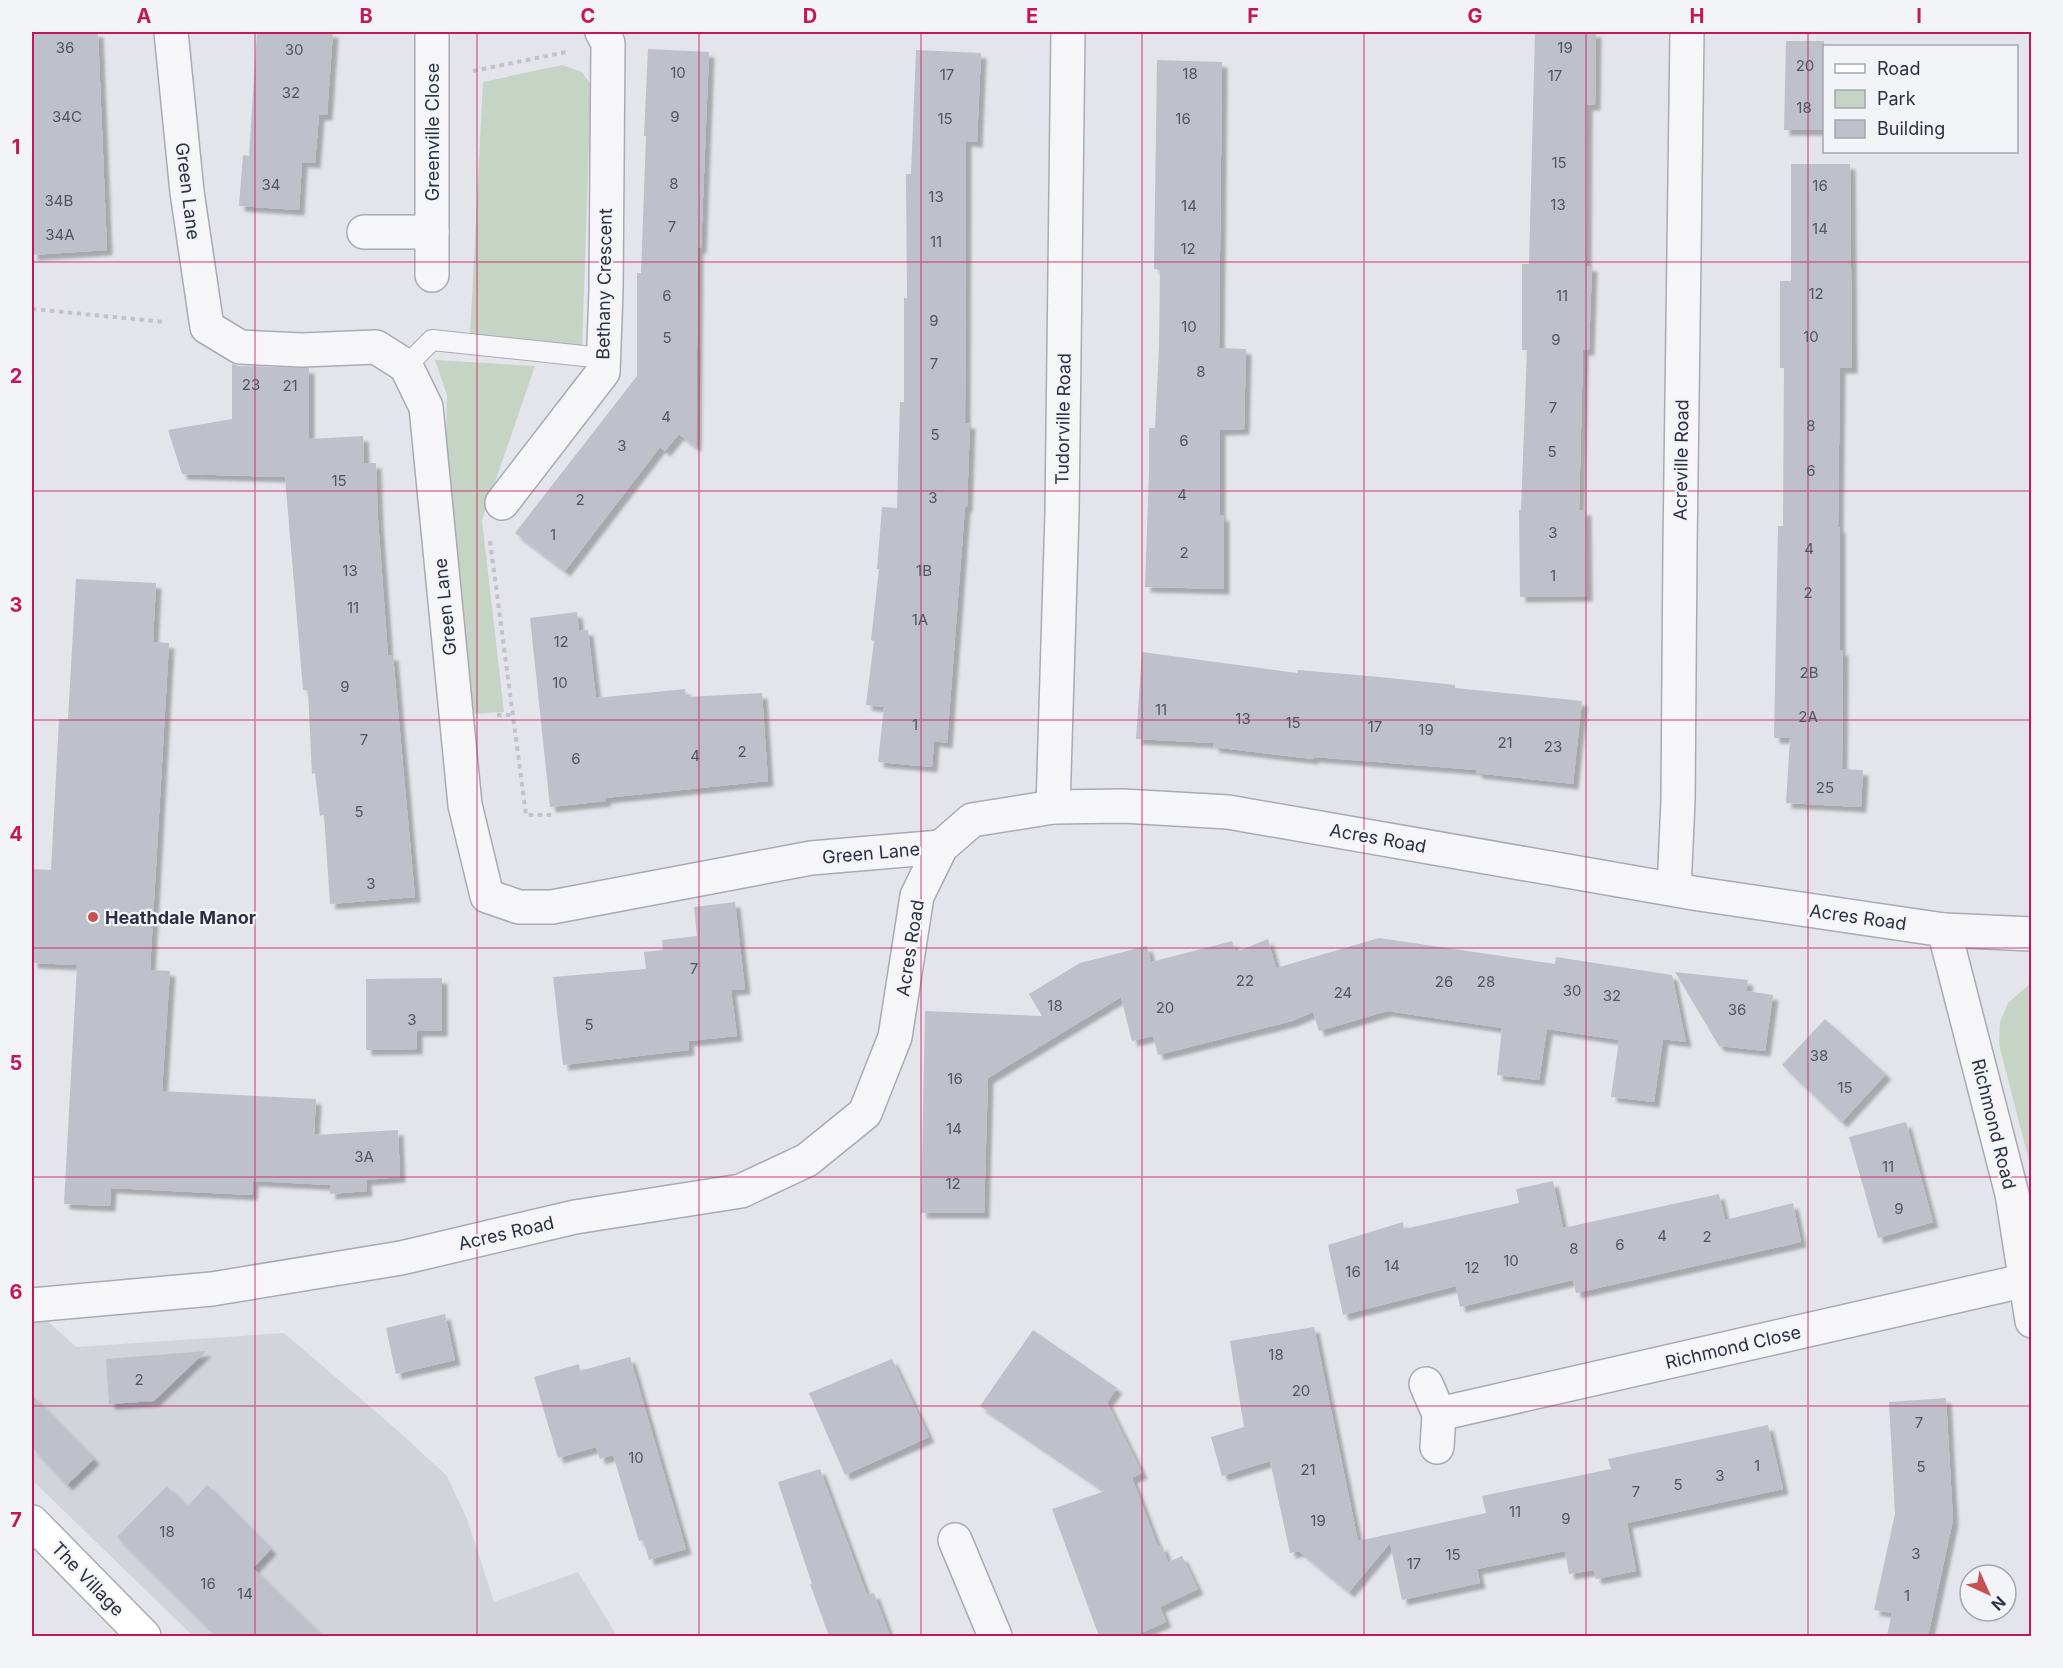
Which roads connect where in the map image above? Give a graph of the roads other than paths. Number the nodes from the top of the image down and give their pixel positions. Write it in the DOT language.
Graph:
graph roads {
  1 [pos="171,32"];
  2 [pos="432,32"];
  3 [pos="1068,32"];
  4 [pos="1687,32"];
  5 [pos="605,37"];
  6 [pos="432,231"];
  7 [pos="364,232"];
  8 [pos="432,274"];
  9 [pos="603,358"];
  10 [pos="406,366"];
  11 [pos="502,503"];
  12 [pos="1053,807"];
  13 [pos="941,847"];
  14 [pos="1674,889"];
  15 [pos="1944,930"];
  16 [pos="2031,934"];
  17 [pos="2027,1280"];
  18 [pos="32,1305"];
  19 [pos="2031,1321"];
  20 [pos="1425,1384"];
  21 [pos="1439,1414"];
  22 [pos="1437,1447"];
  23 [pos="32,1522"];
  24 [pos="955,1540"];
  25 [pos="144,1636"];
  26 [pos="995,1636"];
  1 -- 10 [label="street, Green Lane"];
  2 -- 6 [label="street, Greenville Close"];
  3 -- 12 [label="street, Tudorville Road"];
  4 -- 14 [label="street, Acreville Road"];
  5 -- 9 [label="street, Bethany Crescent"];
  6 -- 7 [label="street"];
  6 -- 8 [label="street, Greenville Close"];
  9 -- 10 [label="lane"];
  9 -- 11 [label="street, Bethany Crescent"];
  10 -- 13 [label="street, Green Lane"];
  12 -- 13 [label="street, Acres Road"];
  12 -- 14 [label="street, Acres Road"];
  13 -- 18 [label="street, Acres Road"];
  14 -- 15 [label="street, Acres Road"];
  15 -- 16 [label="street, Acres Road"];
  15 -- 17 [label="street, Richmond Road"];
  17 -- 19 [label="street, Richmond Road"];
  17 -- 21 [label="street, Richmond Close"];
  20 -- 21 [label="street"];
  21 -- 22 [label="street"];
  23 -- 25 [label="main road, The Village"];
  24 -- 26 [label="street"];
}
